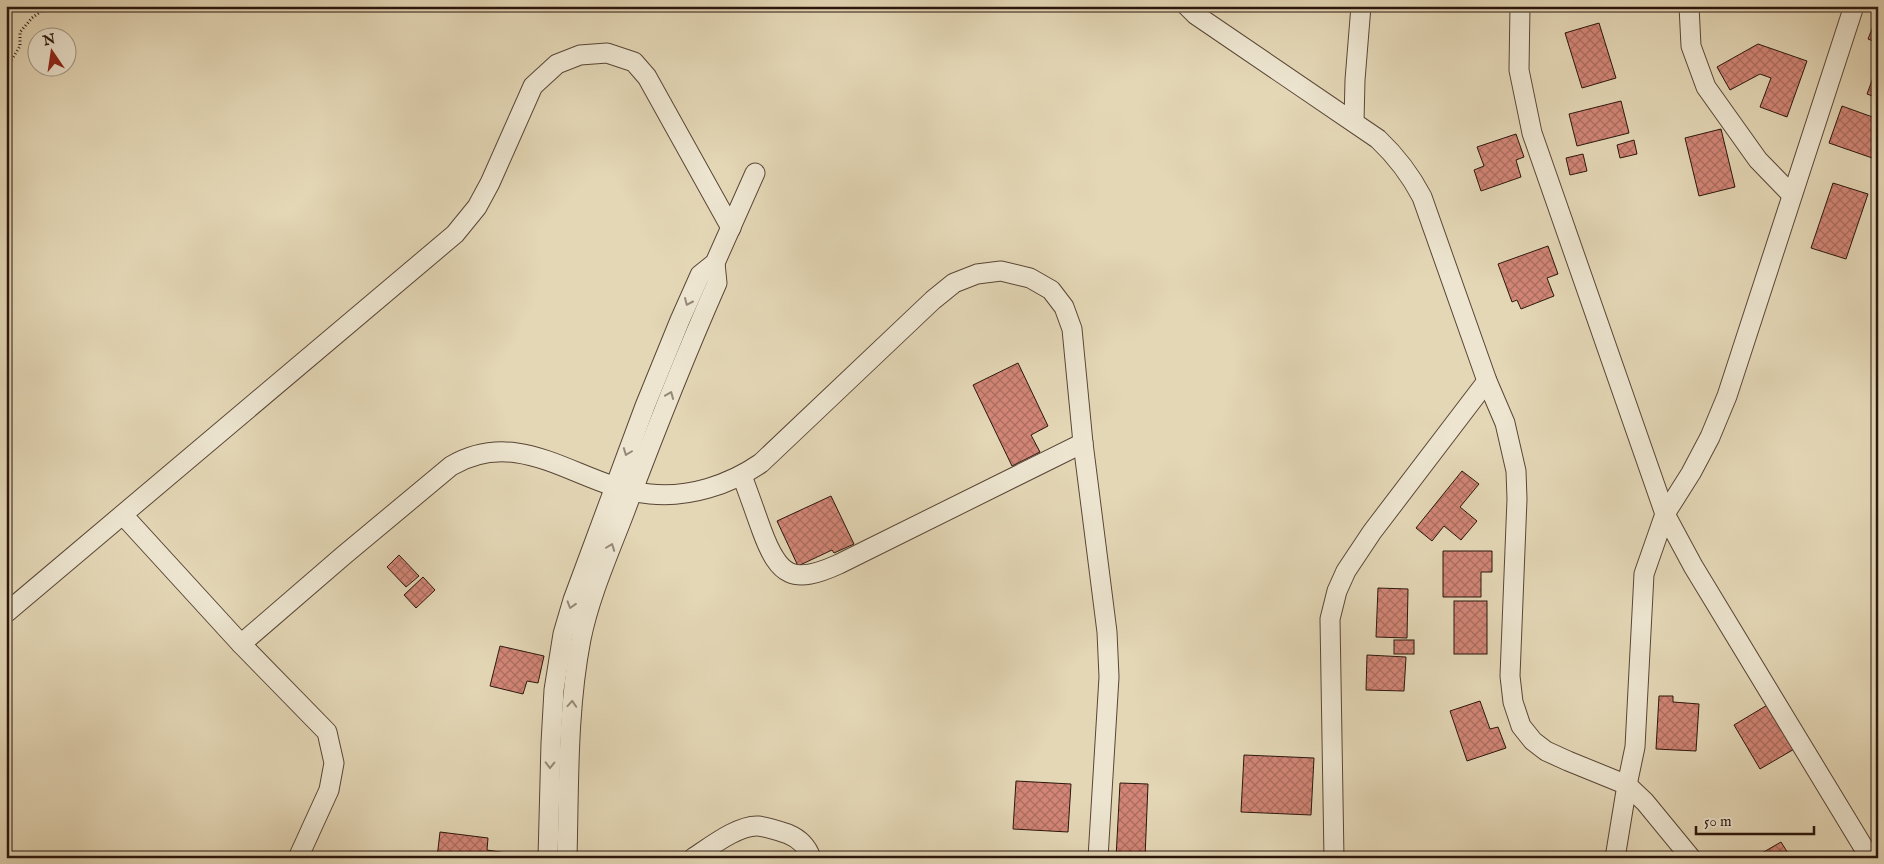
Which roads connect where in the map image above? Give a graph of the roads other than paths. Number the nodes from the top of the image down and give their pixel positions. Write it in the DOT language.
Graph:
graph roads {
  1 [pos="1187,6"];
  2 [pos="1361,6"];
  3 [pos="1520,6"];
  4 [pos="1689,6"];
  5 [pos="1854,6"];
  6 [pos="1354,122"];
  7 [pos="755,173"];
  8 [pos="1792,195"];
  9 [pos="731,228"];
  10 [pos="715,263"];
  11 [pos="1487,381"];
  12 [pos="1083,443"];
  13 [pos="742,476"];
  14 [pos="615,486"];
  15 [pos="633,490"];
  16 [pos="1665,514"];
  17 [pos="123,515"];
  18 [pos="6,613"];
  19 [pos="241,644"];
  20 [pos="1626,785"];
  21 [pos="298,858"];
  22 [pos="548,858"];
  23 [pos="567,858"];
  24 [pos="693,858"];
  25 [pos="811,858"];
  26 [pos="1098,858"];
  27 [pos="1334,858"];
  28 [pos="1615,858"];
  29 [pos="1691,858"];
  30 [pos="1870,858"];
  1 -- 6 [label="street"];
  2 -- 6 [label="street"];
  3 -- 16 [label="street"];
  4 -- 8 [label="street"];
  5 -- 8 [label="street"];
  6 -- 11 [label="street"];
  7 -- 9 [label="street"];
  8 -- 16 [label="street"];
  9 -- 10 [label="street"];
  9 -- 17 [label="street"];
  10 -- 14 [label="street, one-way"];
  15 -- 10 [label="street, one-way"];
  11 -- 20 [label="street"];
  11 -- 27 [label="street"];
  12 -- 13 [label="street"];
  12 -- 13 [label="street"];
  12 -- 26 [label="street"];
  13 -- 15 [label="street"];
  14 -- 15 [label="street"];
  14 -- 19 [label="street"];
  14 -- 22 [label="street, one-way"];
  23 -- 15 [label="street, one-way"];
  16 -- 20 [label="street"];
  16 -- 30 [label="street"];
  17 -- 18 [label="street"];
  17 -- 19 [label="street"];
  19 -- 21 [label="street"];
  20 -- 28 [label="street"];
  20 -- 29 [label="street"];
  24 -- 25 [label="street"];
}
